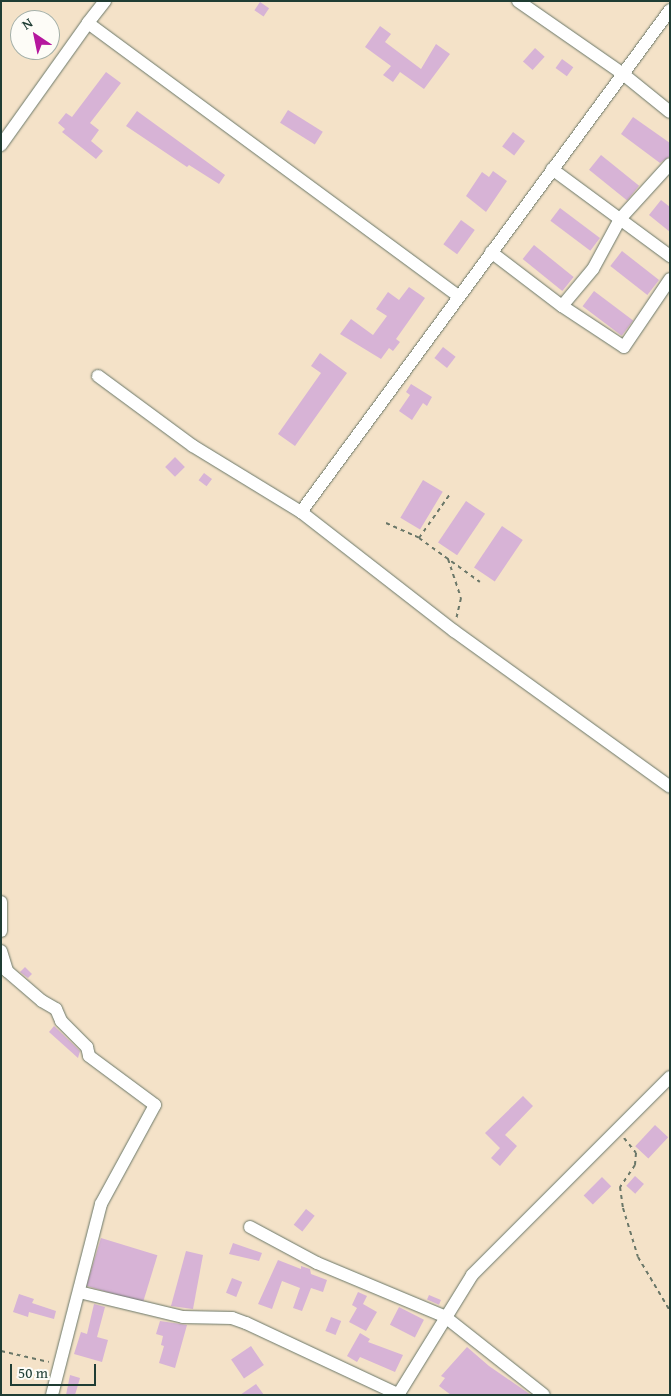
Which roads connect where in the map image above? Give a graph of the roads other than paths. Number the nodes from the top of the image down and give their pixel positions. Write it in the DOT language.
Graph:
graph roads {
  1 [pos="105,1"];
  2 [pos="518,1"];
  3 [pos="670,10"];
  4 [pos="88,23"];
  5 [pos="623,74"];
  6 [pos="670,112"];
  7 [pos="1,145"];
  8 [pos="670,164"];
  9 [pos="552,169"];
  10 [pos="620,219"];
  11 [pos="491,252"];
  12 [pos="670,256"];
  13 [pos="670,279"];
  14 [pos="458,296"];
  15 [pos="562,306"];
  16 [pos="98,376"];
  17 [pos="301,512"];
  18 [pos="670,787"];
  19 [pos="1,902"];
  20 [pos="1,931"];
  21 [pos="1,951"];
  22 [pos="670,1078"];
  23 [pos="250,1227"];
  24 [pos="79,1292"];
  25 [pos="444,1316"];
  26 [pos="52,1395"];
  27 [pos="399,1395"];
  28 [pos="544,1395"];
  1 -- 4 [label="street"];
  2 -- 5 [label="street"];
  3 -- 5 [label="street"];
  4 -- 7 [label="street"];
  4 -- 14 [label="street"];
  5 -- 6 [label="street"];
  5 -- 9 [label="street"];
  8 -- 10 [label="street"];
  9 -- 10 [label="street"];
  9 -- 11 [label="street"];
  10 -- 12 [label="street"];
  10 -- 15 [label="street"];
  11 -- 14 [label="street"];
  11 -- 15 [label="street"];
  13 -- 15 [label="street"];
  14 -- 17 [label="street"];
  16 -- 17 [label="street"];
  17 -- 18 [label="street"];
  19 -- 20 [label="street"];
  21 -- 24 [label="street"];
  22 -- 25 [label="street"];
  23 -- 25 [label="street"];
  24 -- 26 [label="street"];
  24 -- 27 [label="street"];
  25 -- 27 [label="street"];
  25 -- 28 [label="street"];
}
